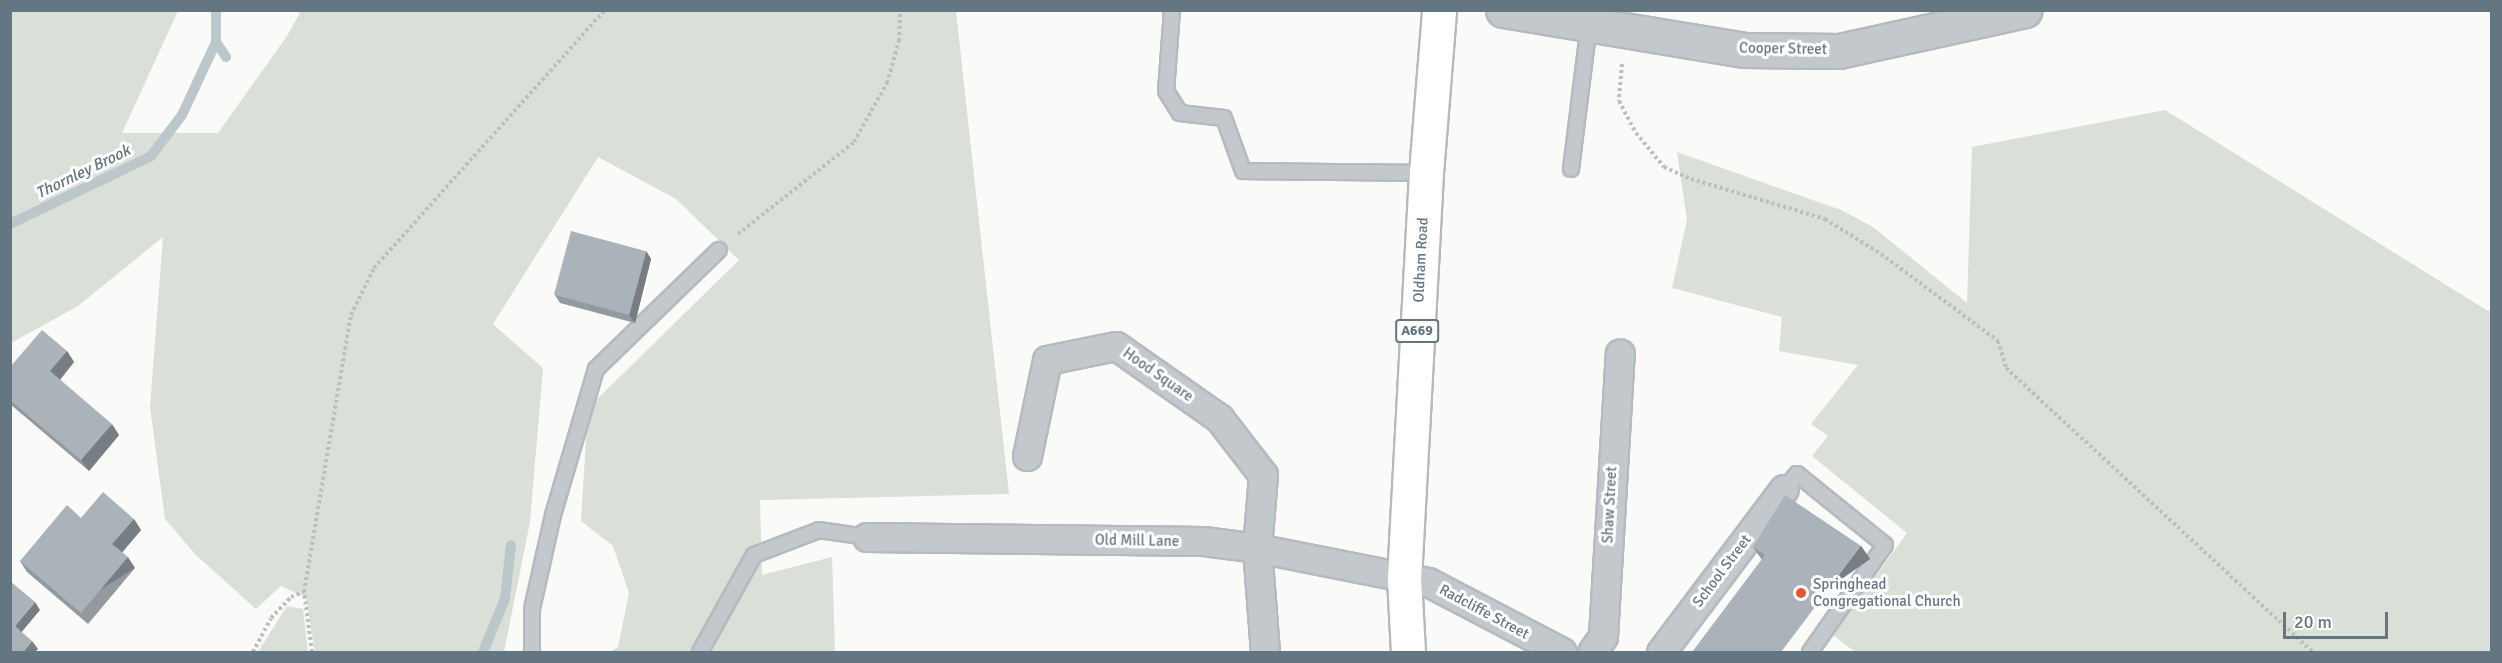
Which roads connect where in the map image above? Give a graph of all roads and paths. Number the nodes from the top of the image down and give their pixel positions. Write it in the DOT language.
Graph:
graph roads {
  1 [pos="605,10"];
  2 [pos="900,10"];
  3 [pos="1172,10"];
  4 [pos="1439,10"];
  5 [pos="1503,10"];
  6 [pos="2025,10"];
  7 [pos="1589,25"];
  8 [pos="1632,32"];
  9 [pos="1570,169"];
  10 [pos="1426,173"];
  11 [pos="719,250"];
  12 [pos="1620,354"];
  13 [pos="1027,456"];
  14 [pos="1784,489"];
  15 [pos="867,537"];
  16 [pos="1257,548"];
  17 [pos="1404,579"];
  18 [pos="304,592"];
  19 [pos="254,652"];
  20 [pos="312,652"];
  21 [pos="532,652"];
  22 [pos="700,652"];
  23 [pos="1265,652"];
  24 [pos="1408,652"];
  25 [pos="1562,652"];
  26 [pos="1592,652"];
  27 [pos="1661,652"];
  28 [pos="1810,652"];
  29 [pos="2313,652"];
  1 -- 18 [label="path"];
  2 -- 11 [label="path"];
  3 -- 10 [label="lane"];
  4 -- 10 [label="main road, Oldham Road / A669"];
  5 -- 7 [label="street, Cooper Street"];
  6 -- 8 [label="street, Cooper Street"];
  7 -- 8 [label="street, Cooper Street"];
  7 -- 9 [label="lane"];
  8 -- 29 [label="path"];
  10 -- 17 [label="main road, Oldham Road / A669"];
  11 -- 21 [label="lane"];
  12 -- 26 [label="street, Shaw Street"];
  13 -- 16 [label="street, Hood Square"];
  14 -- 27 [label="street, School Street"];
  14 -- 28 [label="lane"];
  15 -- 16 [label="street, Old Mill Lane"];
  15 -- 22 [label="lane"];
  16 -- 17 [label="street, Old Mill Lane"];
  16 -- 23 [label="street"];
  17 -- 24 [label="main road, Oldham Road / A669"];
  17 -- 25 [label="street, Radcliffe Street"];
  18 -- 19 [label="path"];
  18 -- 20 [label="path"];
}
